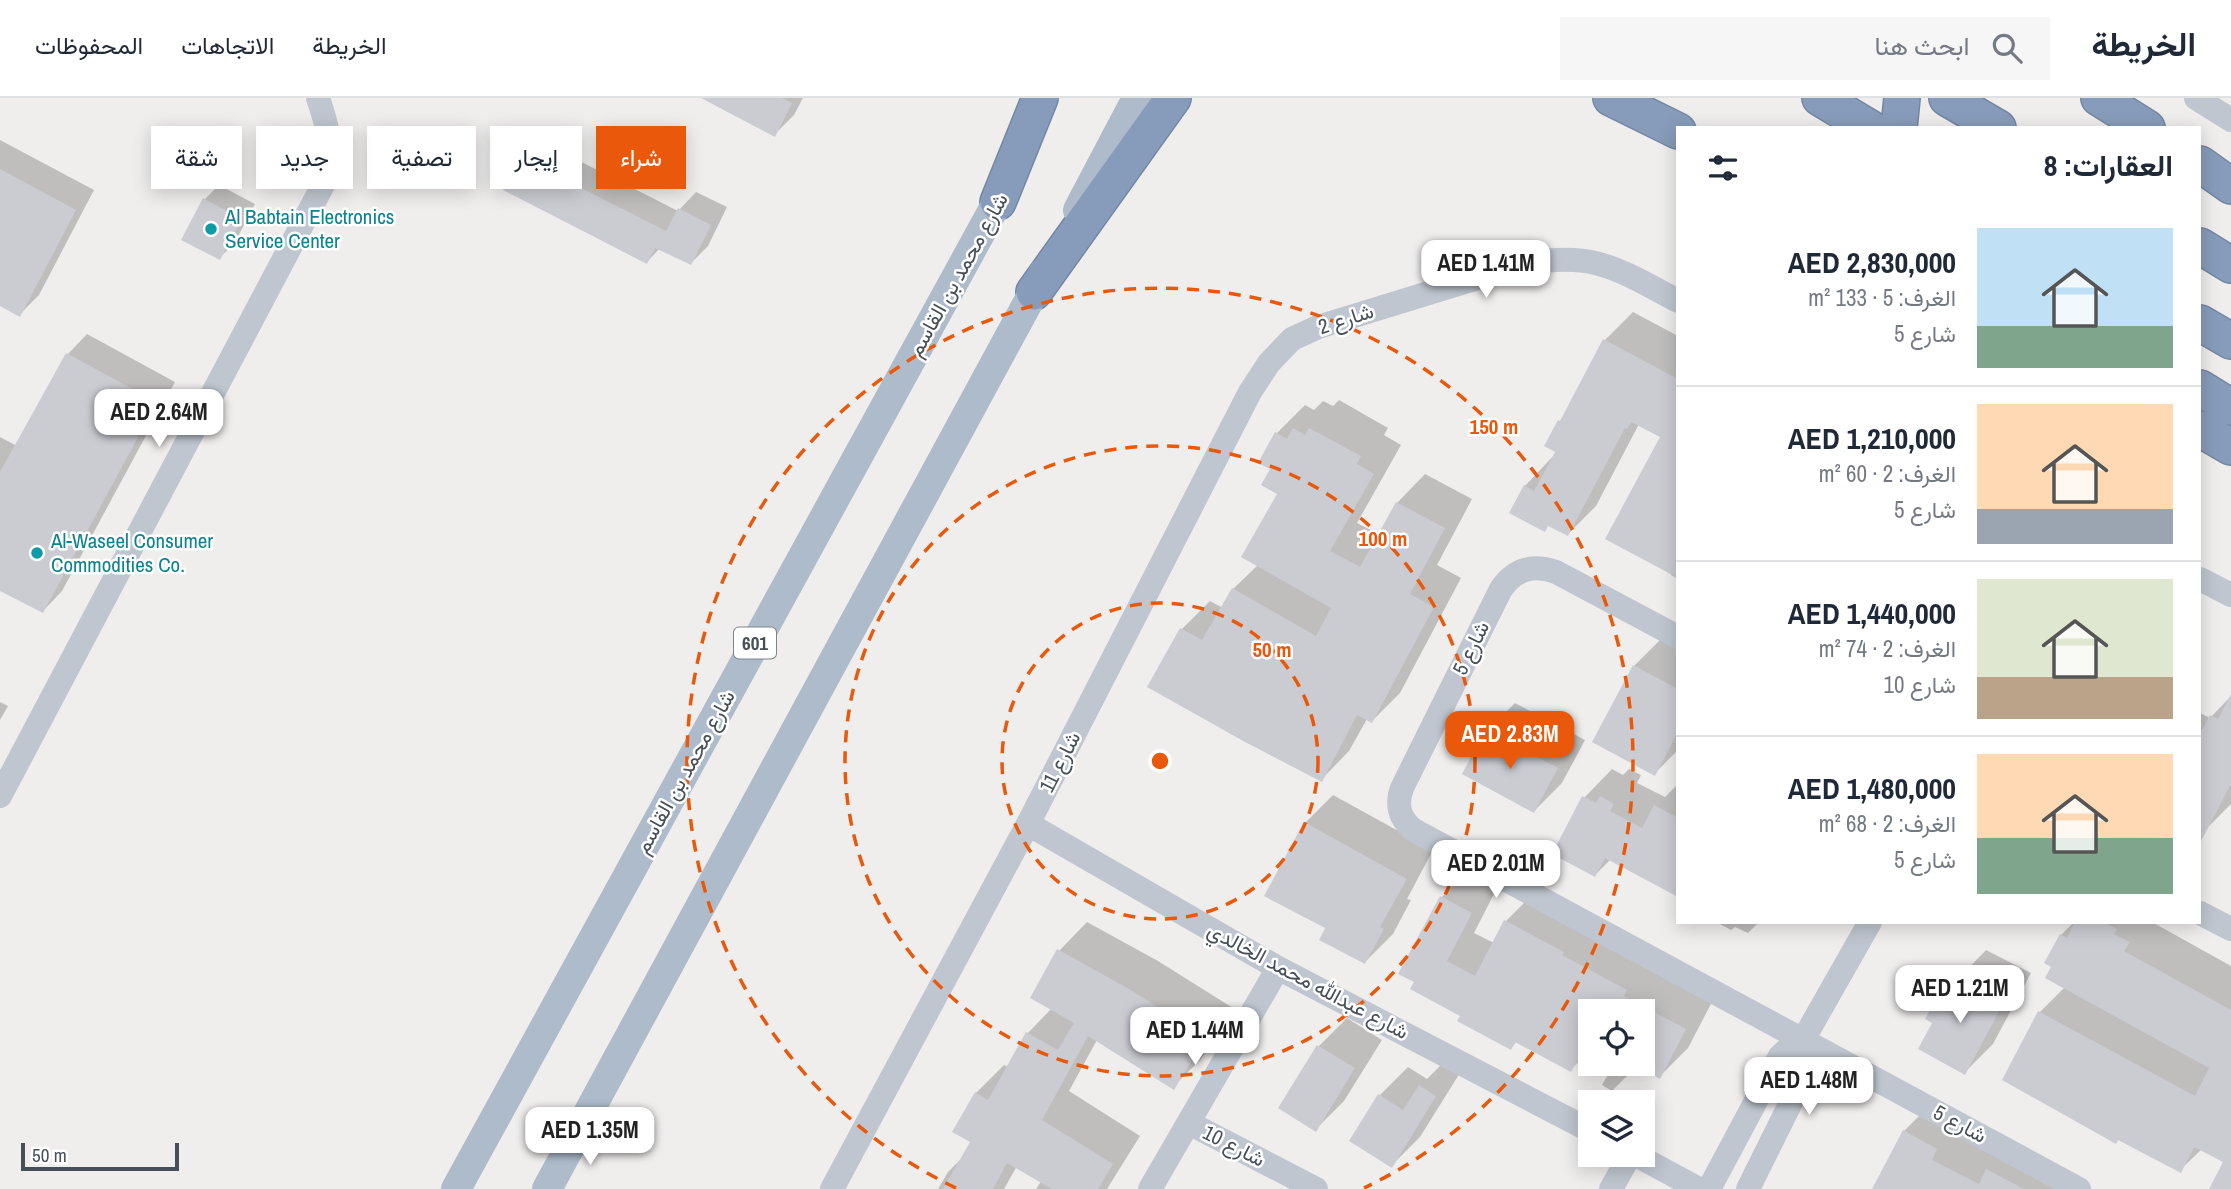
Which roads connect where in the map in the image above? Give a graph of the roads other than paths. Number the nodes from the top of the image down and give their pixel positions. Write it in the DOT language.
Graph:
graph roads {
  1 [pos="318,98"];
  2 [pos="1040,98"];
  3 [pos="1055,98"];
  4 [pos="1137,98"];
  5 [pos="1173,98"];
  6 [pos="1611,98"];
  7 [pos="1636,98"];
  8 [pos="1820,98"];
  9 [pos="1902,98"];
  10 [pos="1947,98"];
  11 [pos="2099,98"];
  12 [pos="2196,98"];
  13 [pos="2231,120"];
  14 [pos="1684,126"];
  15 [pos="1867,126"];
  16 [pos="1899,126"];
  17 [pos="1995,126"];
  18 [pos="2144,126"];
  19 [pos="1676,130"];
  20 [pos="2201,165"];
  21 [pos="2231,186"];
  22 [pos="998,202"];
  23 [pos="2201,247"];
  24 [pos="2231,265"];
  25 [pos="1034,292"];
  26 [pos="1676,300"];
  27 [pos="2201,324"];
  28 [pos="1292,339"];
  29 [pos="2231,341"];
  30 [pos="2201,389"];
  31 [pos="2231,407"];
  32 [pos="2201,430"];
  33 [pos="2231,447"];
  34 [pos="2201,580"];
  35 [pos="2231,595"];
  36 [pos="1676,636"];
  37 [pos="0,796"];
  38 [pos="1028,824"];
  39 [pos="2201,914"];
  40 [pos="1869,924"];
  41 [pos="2231,929"];
  42 [pos="1278,968"];
  43 [pos="1803,1040"];
  44 [pos="1189,1123"];
  45 [pos="1578,1124"];
  46 [pos="580,1129"];
  47 [pos="1655,1165"];
  48 [pos="1623,1167"];
  49 [pos="456,1189"];
  50 [pos="547,1189"];
  51 [pos="557,1189"];
  52 [pos="832,1189"];
  53 [pos="1150,1189"];
  54 [pos="1316,1189"];
  55 [pos="1611,1189"];
  56 [pos="1699,1189"];
  57 [pos="1709,1189"];
  58 [pos="1748,1189"];
  59 [pos="2079,1189"];
  1 -- 37 [label="street"];
  2 -- 22 [label="highway"];
  3 -- 22 [label="main road, شارع محمد بن القاسم / 601"];
  4 -- 25 [label="main road"];
  5 -- 25 [label="highway"];
  6 -- 19 [label="highway"];
  7 -- 14 [label="highway"];
  8 -- 15 [label="highway"];
  9 -- 16 [label="highway"];
  10 -- 17 [label="highway"];
  11 -- 18 [label="highway"];
  12 -- 13 [label="street"];
  20 -- 21 [label="highway"];
  22 -- 49 [label="main road, شارع محمد بن القاسم / 601"];
  23 -- 24 [label="highway"];
  25 -- 46 [label="main road"];
  26 -- 28 [label="street, شارع 2"];
  27 -- 29 [label="highway"];
  28 -- 38 [label="street, شارع 11"];
  30 -- 31 [label="highway"];
  32 -- 33 [label="highway"];
  34 -- 35 [label="street"];
  36 -- 43 [label="street, شارع 5"];
  38 -- 42 [label="street, شارع عبدالله محمد الخالدي"];
  38 -- 52 [label="street, شارع 11"];
  39 -- 41 [label="street"];
  40 -- 43 [label="street"];
  42 -- 44 [label="street, شارع 10"];
  42 -- 45 [label="street, شارع عبدالله محمد الخالدي"];
  43 -- 57 [label="street"];
  43 -- 58 [label="street"];
  43 -- 59 [label="street, شارع 5"];
  44 -- 53 [label="street, شارع 10"];
  44 -- 54 [label="street, شارع 10"];
  46 -- 50 [label="main road"];
  46 -- 51 [label="street"];
  47 -- 56 [label="street"];
  48 -- 55 [label="street"];
}
